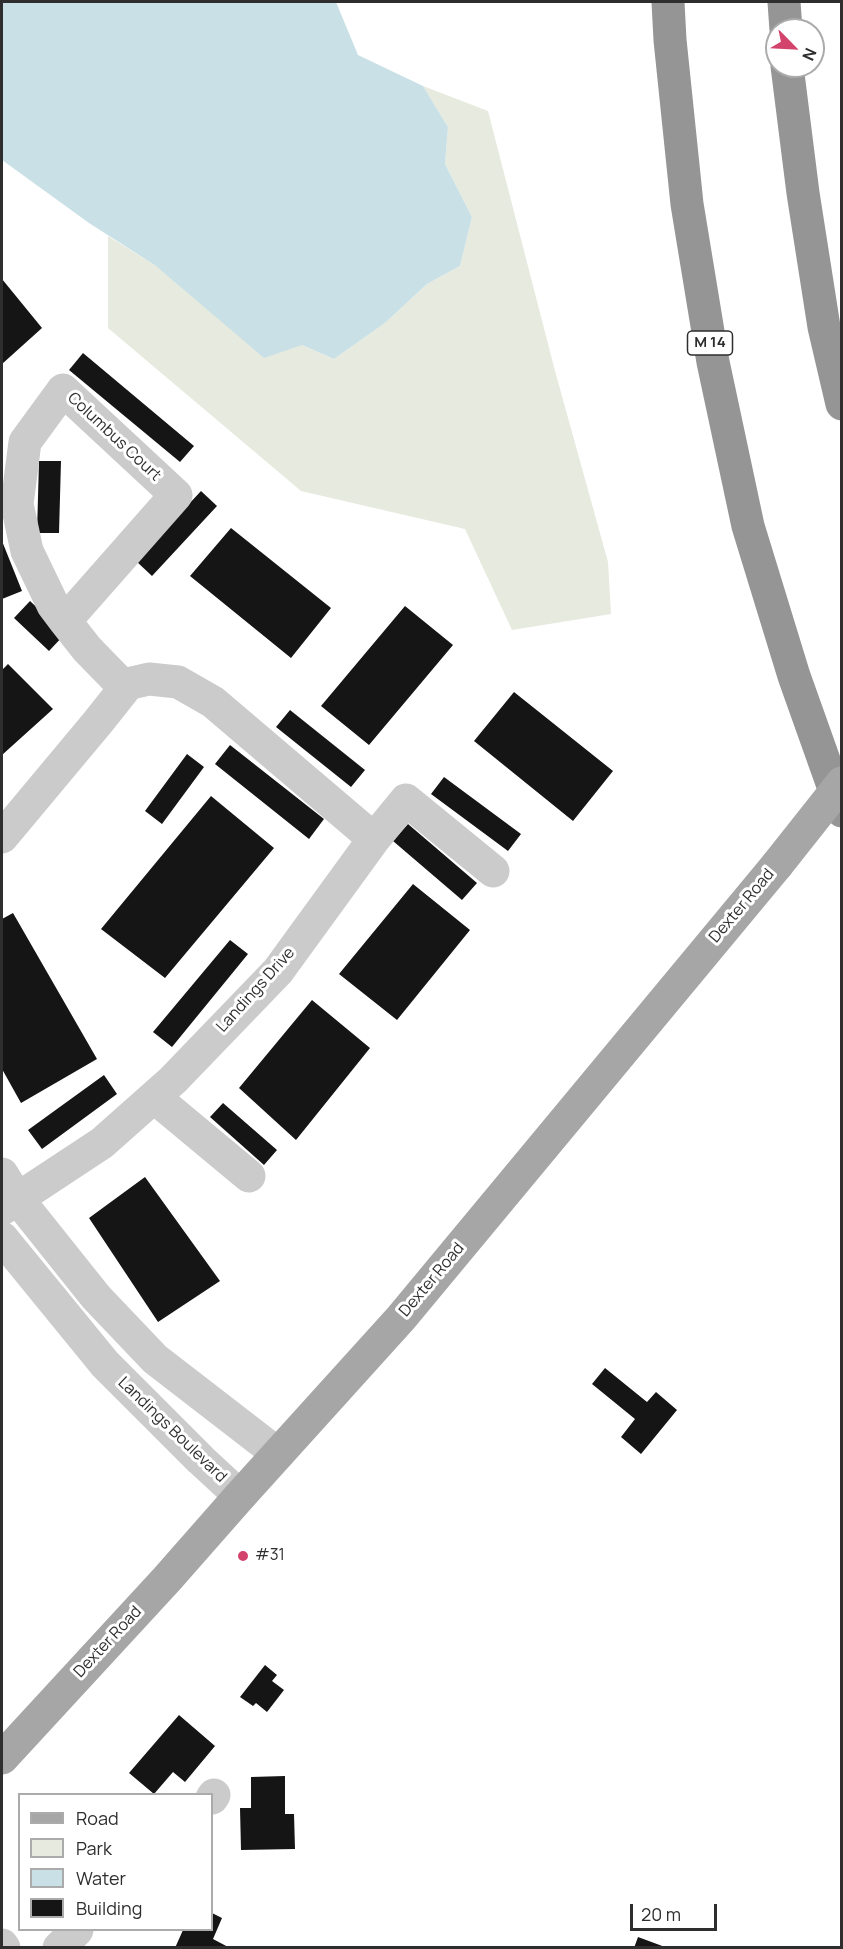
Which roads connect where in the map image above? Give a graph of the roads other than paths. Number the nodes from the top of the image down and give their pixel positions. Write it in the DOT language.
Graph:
graph roads {
  1 [pos="668,2"];
  2 [pos="784,2"];
  3 [pos="785,18"];
  4 [pos="789,78"];
  5 [pos="842,404"];
  6 [pos="66,621"];
  7 [pos="125,688"];
  8 [pos="842,783"];
  9 [pos="842,811"];
  10 [pos="2,837"];
  11 [pos="374,839"];
  12 [pos="493,871"];
  13 [pos="154,1097"];
  14 [pos="249,1176"];
  15 [pos="7,1194"];
  16 [pos="2,1238"];
  17 [pos="134,1337"];
  18 [pos="105,1364"];
  19 [pos="278,1454"];
  20 [pos="240,1496"];
  21 [pos="2,1758"];
  22 [pos="75,1931"];
  23 [pos="59,1947"];
  1 -- 9 [label="highway, M 14"];
  2 -- 3 [label="highway"];
  4 -- 5 [label="highway"];
  6 -- 6 [label="street, Columbus Court"];
  6 -- 7 [label="street, Columbus Court"];
  7 -- 10 [label="street"];
  7 -- 11 [label="street"];
  8 -- 19 [label="main road, Dexter Road, bridge"];
  11 -- 12 [label="street, Landings Drive"];
  11 -- 13 [label="street, Landings Drive"];
  13 -- 14 [label="street"];
  13 -- 15 [label="street, Landings Drive"];
  15 -- 17 [label="street"];
  16 -- 18 [label="street, Landings Boulevard"];
  17 -- 18 [label="street, Landings Boulevard"];
  17 -- 19 [label="street"];
  18 -- 20 [label="street, Landings Boulevard"];
  19 -- 20 [label="main road, Dexter Road"];
  20 -- 21 [label="main road, Dexter Road"];
  22 -- 23 [label="street"];
}
